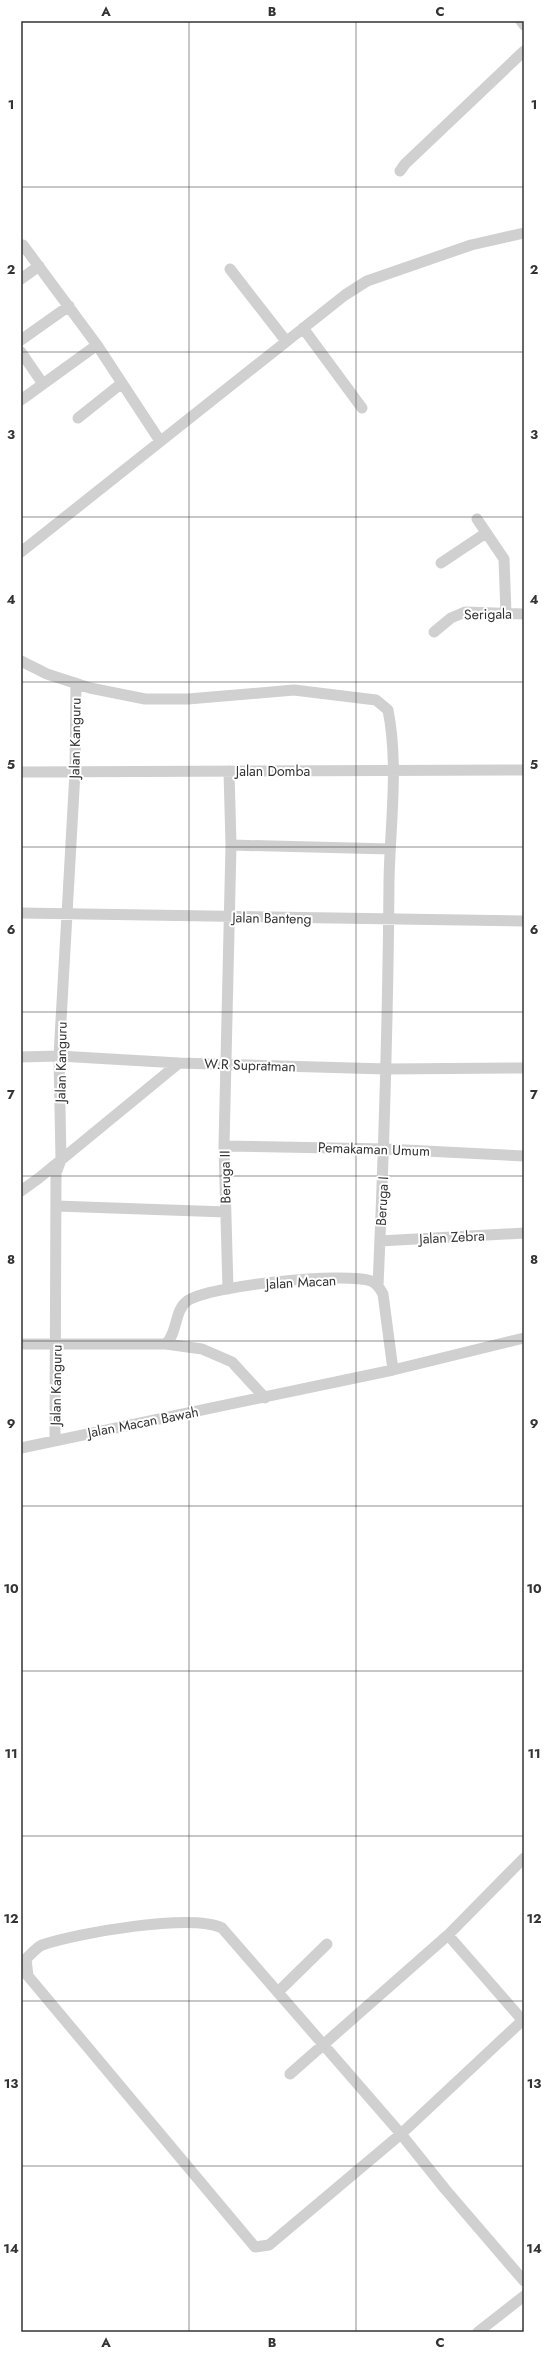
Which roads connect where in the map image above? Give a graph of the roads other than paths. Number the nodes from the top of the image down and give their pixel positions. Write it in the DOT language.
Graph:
graph roads {
  1 [pos="521,21"];
  2 [pos="524,24"];
  3 [pos="524,51"];
  4 [pos="400,171"];
  5 [pos="524,233"];
  6 [pos="23,245"];
  7 [pos="39,266"];
  8 [pos="230,269"];
  9 [pos="21,279"];
  10 [pos="69,306"];
  11 [pos="303,328"];
  12 [pos="21,340"];
  13 [pos="286,341"];
  14 [pos="97,345"];
  15 [pos="21,352"];
  16 [pos="122,383"];
  17 [pos="43,384"];
  18 [pos="21,400"];
  19 [pos="362,408"];
  20 [pos="78,418"];
  21 [pos="160,441"];
  22 [pos="477,519"];
  23 [pos="486,533"];
  24 [pos="21,552"];
  25 [pos="440,563"];
  26 [pos="506,614"];
  27 [pos="524,614"];
  28 [pos="434,632"];
  29 [pos="21,662"];
  30 [pos="76,683"];
  31 [pos="394,770"];
  32 [pos="524,770"];
  33 [pos="229,771"];
  34 [pos="21,772"];
  35 [pos="75,772"];
  36 [pos="230,845"];
  37 [pos="390,849"];
  38 [pos="21,913"];
  39 [pos="67,915"];
  40 [pos="230,917"];
  41 [pos="389,920"];
  42 [pos="524,921"];
  43 [pos="59,1056"];
  44 [pos="21,1057"];
  45 [pos="179,1063"];
  46 [pos="226,1065"];
  47 [pos="524,1068"];
  48 [pos="386,1069"];
  49 [pos="224,1146"];
  50 [pos="385,1149"];
  51 [pos="524,1156"];
  52 [pos="61,1160"];
  53 [pos="21,1191"];
  54 [pos="56,1206"];
  55 [pos="226,1212"];
  56 [pos="524,1233"];
  57 [pos="380,1241"];
  58 [pos="378,1286"];
  59 [pos="228,1289"];
  60 [pos="524,1338"];
  61 [pos="21,1344"];
  62 [pos="56,1344"];
  63 [pos="166,1344"];
  64 [pos="392,1370"];
  65 [pos="265,1398"];
  66 [pos="55,1440"];
  67 [pos="21,1448"];
  68 [pos="524,1858"];
  69 [pos="448,1936"];
  70 [pos="326,1944"];
  71 [pos="278,1992"];
  72 [pos="524,2021"];
  73 [pos="323,2044"];
  74 [pos="290,2074"];
  75 [pos="401,2134"];
  76 [pos="524,2281"];
  77 [pos="524,2296"];
  78 [pos="478,2332"];
  1 -- 2 [label="street"];
  3 -- 4 [label="street"];
  5 -- 11 [label="street"];
  6 -- 7 [label="street"];
  7 -- 9 [label="street"];
  7 -- 10 [label="street"];
  8 -- 13 [label="street"];
  10 -- 12 [label="street"];
  10 -- 14 [label="street"];
  11 -- 13 [label="street"];
  11 -- 19 [label="street"];
  13 -- 21 [label="street"];
  14 -- 16 [label="street"];
  14 -- 17 [label="street"];
  15 -- 17 [label="street"];
  16 -- 20 [label="street"];
  16 -- 21 [label="street"];
  17 -- 18 [label="street"];
  21 -- 24 [label="street"];
  22 -- 23 [label="street"];
  23 -- 25 [label="street"];
  23 -- 26 [label="street"];
  26 -- 27 [label="street, Serigala"];
  26 -- 28 [label="street, Serigala"];
  29 -- 30 [label="street, Beruga I"];
  30 -- 31 [label="street, Beruga I"];
  30 -- 35 [label="street, Jalan Kanguru"];
  31 -- 32 [label="street, Jalan Domba"];
  31 -- 33 [label="street, Jalan Domba"];
  31 -- 37 [label="street, Beruga I"];
  33 -- 35 [label="street, Jalan Domba"];
  33 -- 36 [label="street, Beruga II"];
  34 -- 35 [label="street, Jalan Domba"];
  35 -- 39 [label="street, Jalan Kanguru"];
  36 -- 37 [label="street"];
  36 -- 40 [label="street, Beruga II"];
  37 -- 41 [label="street, Beruga I"];
  38 -- 39 [label="street, Jalan Banteng"];
  39 -- 40 [label="street, Jalan Banteng"];
  39 -- 43 [label="street, Jalan Kanguru"];
  40 -- 41 [label="street, Jalan Banteng"];
  40 -- 46 [label="street, Beruga II"];
  41 -- 42 [label="street, Jalan Banteng"];
  41 -- 48 [label="street, Beruga I"];
  43 -- 44 [label="street, W.R Supratman"];
  43 -- 45 [label="street, W.R Supratman"];
  43 -- 52 [label="street, Jalan Kanguru"];
  45 -- 46 [label="street, W.R Supratman"];
  45 -- 52 [label="street"];
  46 -- 48 [label="street, W.R Supratman"];
  46 -- 49 [label="street, Beruga II"];
  47 -- 48 [label="street, W.R Supratman"];
  48 -- 50 [label="street, Beruga I"];
  49 -- 50 [label="street, Pemakaman Umum"];
  49 -- 55 [label="street, Beruga II"];
  50 -- 51 [label="street, Pemakaman Umum"];
  50 -- 57 [label="street, Beruga I"];
  52 -- 53 [label="street"];
  52 -- 54 [label="street, Jalan Kanguru"];
  54 -- 55 [label="street"];
  54 -- 62 [label="street, Jalan Kanguru"];
  55 -- 59 [label="street, Beruga II"];
  56 -- 57 [label="street, Jalan Zebra"];
  57 -- 58 [label="street, Beruga I"];
  58 -- 59 [label="street, Jalan Macan"];
  58 -- 64 [label="street"];
  59 -- 63 [label="street, Jalan Macan"];
  60 -- 64 [label="street, Jalan Macan Bawah"];
  61 -- 62 [label="street"];
  62 -- 63 [label="street"];
  62 -- 66 [label="street, Jalan Kanguru"];
  63 -- 65 [label="street"];
  64 -- 65 [label="street, Jalan Macan Bawah"];
  65 -- 66 [label="street, Jalan Macan Bawah"];
  66 -- 67 [label="street, Jalan Macan Bawah"];
  68 -- 69 [label="street"];
  69 -- 72 [label="street"];
  69 -- 73 [label="street"];
  70 -- 71 [label="street"];
  71 -- 73 [label="street"];
  71 -- 75 [label="street"];
  72 -- 75 [label="street"];
  73 -- 74 [label="street"];
  73 -- 75 [label="street"];
  75 -- 76 [label="street"];
  77 -- 78 [label="street"];
}
